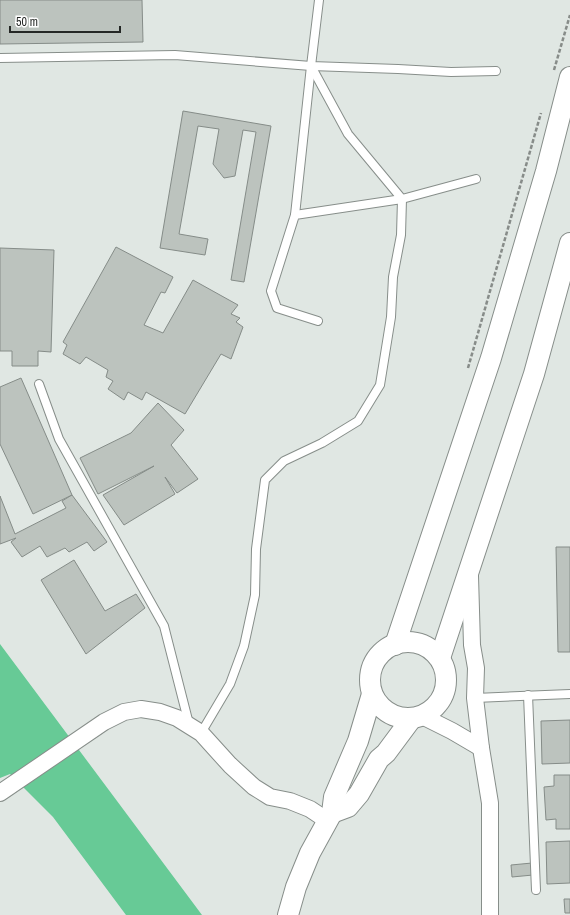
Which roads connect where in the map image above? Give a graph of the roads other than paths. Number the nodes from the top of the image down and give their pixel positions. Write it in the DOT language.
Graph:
graph roads {
  1 [pos="319,0"];
  2 [pos="0,58"];
  3 [pos="311,66"];
  4 [pos="496,71"];
  5 [pos="561,75"];
  6 [pos="476,179"];
  7 [pos="402,199"];
  8 [pos="295,215"];
  9 [pos="570,243"];
  10 [pos="318,321"];
  11 [pos="39,384"];
  12 [pos="470,566"];
  13 [pos="395,644"];
  14 [pos="440,658"];
  15 [pos="372,694"];
  16 [pos="570,694"];
  17 [pos="528,695"];
  18 [pos="475,698"];
  19 [pos="417,717"];
  20 [pos="195,730"];
  21 [pos="481,748"];
  22 [pos="0,793"];
  23 [pos="330,817"];
  24 [pos="536,890"];
  25 [pos="288,915"];
  26 [pos="490,915"];
  1 -- 3 [label="lane"];
  2 -- 3 [label="lane"];
  3 -- 4 [label="lane"];
  3 -- 7 [label="lane"];
  3 -- 8 [label="lane"];
  5 -- 13 [label="street"];
  6 -- 7 [label="lane"];
  7 -- 8 [label="lane"];
  7 -- 20 [label="lane"];
  8 -- 10 [label="lane"];
  9 -- 12 [label="street"];
  11 -- 20 [label="lane"];
  12 -- 14 [label="street"];
  12 -- 18 [label="street"];
  13 -- 14 [label="street"];
  13 -- 15 [label="street"];
  14 -- 19 [label="street"];
  15 -- 19 [label="street"];
  15 -- 23 [label="street"];
  16 -- 17 [label="lane"];
  17 -- 18 [label="lane"];
  17 -- 24 [label="lane"];
  18 -- 21 [label="street"];
  19 -- 21 [label="street"];
  19 -- 23 [label="street"];
  20 -- 22 [label="street"];
  20 -- 23 [label="street"];
  21 -- 26 [label="street"];
  23 -- 25 [label="street"];
}
